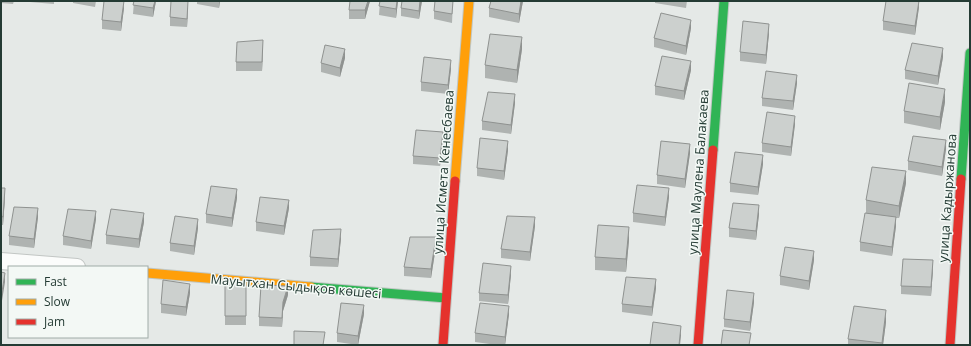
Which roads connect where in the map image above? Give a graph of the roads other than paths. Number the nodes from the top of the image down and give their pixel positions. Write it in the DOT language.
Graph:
graph roads {
  1 [pos="469,1"];
  2 [pos="724,1"];
  3 [pos="970,53"];
  4 [pos="1,261"];
  5 [pos="64,266"];
  6 [pos="148,273"];
  7 [pos="446,298"];
  8 [pos="443,345"];
  9 [pos="698,345"];
  10 [pos="950,345"];
  1 -- 7 [label="street, улица Исмета Кенесбаева"];
  2 -- 9 [label="street, улица Маулена Балакаева"];
  3 -- 10 [label="street, улица Кадыржанова"];
  4 -- 5 [label="street"];
  6 -- 7 [label="street, Мауытхан Сыдықов көшесі"];
  7 -- 8 [label="street, улица Исмета Кенесбаева"];
}
